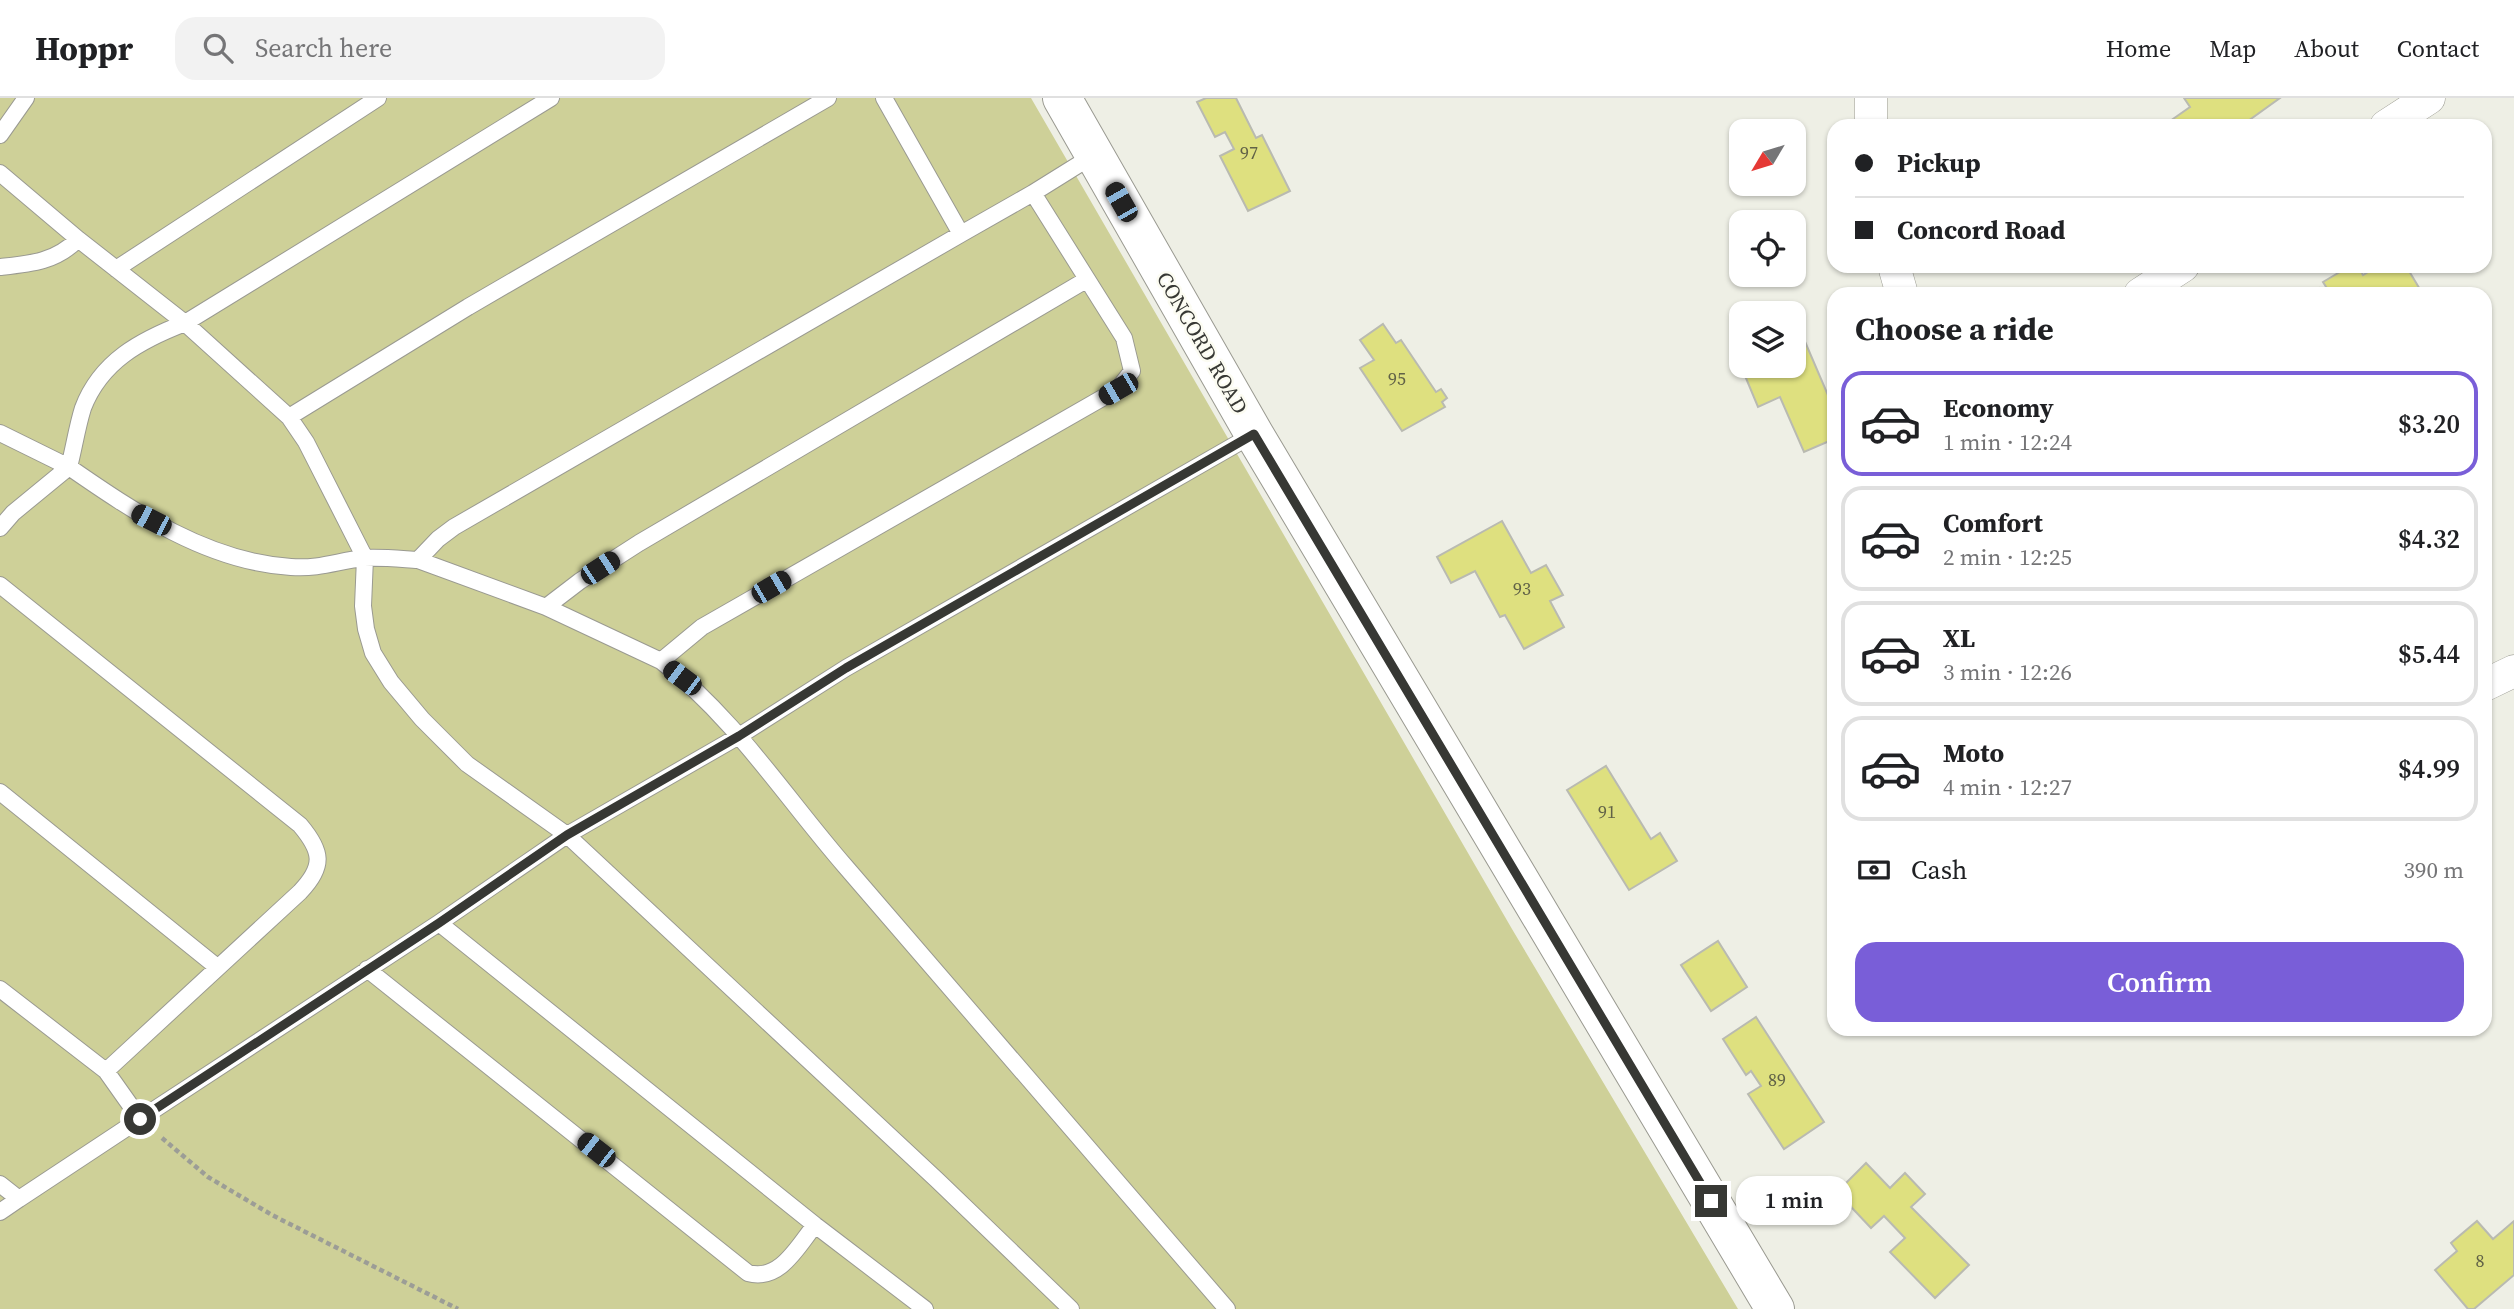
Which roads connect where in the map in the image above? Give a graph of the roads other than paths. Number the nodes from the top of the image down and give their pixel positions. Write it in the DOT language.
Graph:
graph roads {
  1 [pos="26,98"];
  2 [pos="379,98"];
  3 [pos="551,98"];
  4 [pos="828,98"];
  5 [pos="884,98"];
  6 [pos="1062,98"];
  7 [pos="1871,98"];
  8 [pos="2429,98"];
  9 [pos="1871,119"];
  10 [pos="2397,119"];
  11 [pos="0,135"];
  12 [pos="1094,155"];
  13 [pos="0,173"];
  14 [pos="1033,192"];
  15 [pos="961,234"];
  16 [pos="78,239"];
  17 [pos="0,267"];
  18 [pos="116,270"];
  19 [pos="2172,273"];
  20 [pos="1086,280"];
  21 [pos="2151,287"];
  22 [pos="185,323"];
  23 [pos="289,417"];
  24 [pos="0,433"];
  25 [pos="1254,434"];
  26 [pos="69,467"];
  27 [pos="0,528"];
  28 [pos="365,558"];
  29 [pos="418,560"];
  30 [pos="0,585"];
  31 [pos="546,607"];
  32 [pos="661,661"];
  33 [pos="2514,671"];
  34 [pos="2492,682"];
  35 [pos="739,736"];
  36 [pos="0,792"];
  37 [pos="567,835"];
  38 [pos="439,923"];
  39 [pos="217,967"];
  40 [pos="368,969"];
  41 [pos="0,989"];
  42 [pos="106,1071"];
  43 [pos="140,1119"];
  44 [pos="0,1184"];
  45 [pos="19,1199"];
  46 [pos="0,1212"];
  47 [pos="815,1225"];
  48 [pos="925,1309"];
  49 [pos="1071,1309"];
  50 [pos="1227,1309"];
  51 [pos="1774,1309"];
  1 -- 11 [label="lane"];
  2 -- 18 [label="lane"];
  3 -- 22 [label="lane"];
  4 -- 23 [label="lane"];
  5 -- 15 [label="lane"];
  6 -- 12 [label="street, CONCORD ROAD"];
  7 -- 9 [label="street"];
  8 -- 10 [label="street"];
  12 -- 14 [label="lane"];
  12 -- 25 [label="street, CONCORD ROAD"];
  13 -- 16 [label="lane"];
  14 -- 15 [label="lane"];
  14 -- 20 [label="lane"];
  15 -- 29 [label="lane"];
  16 -- 17 [label="lane"];
  16 -- 18 [label="lane"];
  18 -- 22 [label="lane"];
  19 -- 21 [label="street"];
  20 -- 31 [label="lane"];
  20 -- 32 [label="lane"];
  22 -- 23 [label="lane"];
  22 -- 26 [label="lane"];
  23 -- 28 [label="lane"];
  24 -- 26 [label="lane"];
  25 -- 35 [label="lane"];
  25 -- 51 [label="street, CONCORD ROAD"];
  26 -- 27 [label="lane"];
  26 -- 28 [label="lane"];
  28 -- 29 [label="lane"];
  28 -- 37 [label="lane"];
  29 -- 31 [label="lane"];
  30 -- 39 [label="lane"];
  31 -- 32 [label="lane"];
  32 -- 35 [label="lane"];
  33 -- 34 [label="street"];
  35 -- 37 [label="lane"];
  35 -- 50 [label="lane"];
  36 -- 39 [label="lane"];
  37 -- 38 [label="lane"];
  37 -- 49 [label="lane"];
  38 -- 40 [label="lane"];
  38 -- 47 [label="lane"];
  39 -- 42 [label="lane"];
  40 -- 43 [label="lane"];
  40 -- 47 [label="lane"];
  41 -- 42 [label="lane"];
  42 -- 43 [label="lane"];
  43 -- 45 [label="lane"];
  44 -- 45 [label="lane"];
  45 -- 46 [label="lane"];
  47 -- 48 [label="lane"];
}
